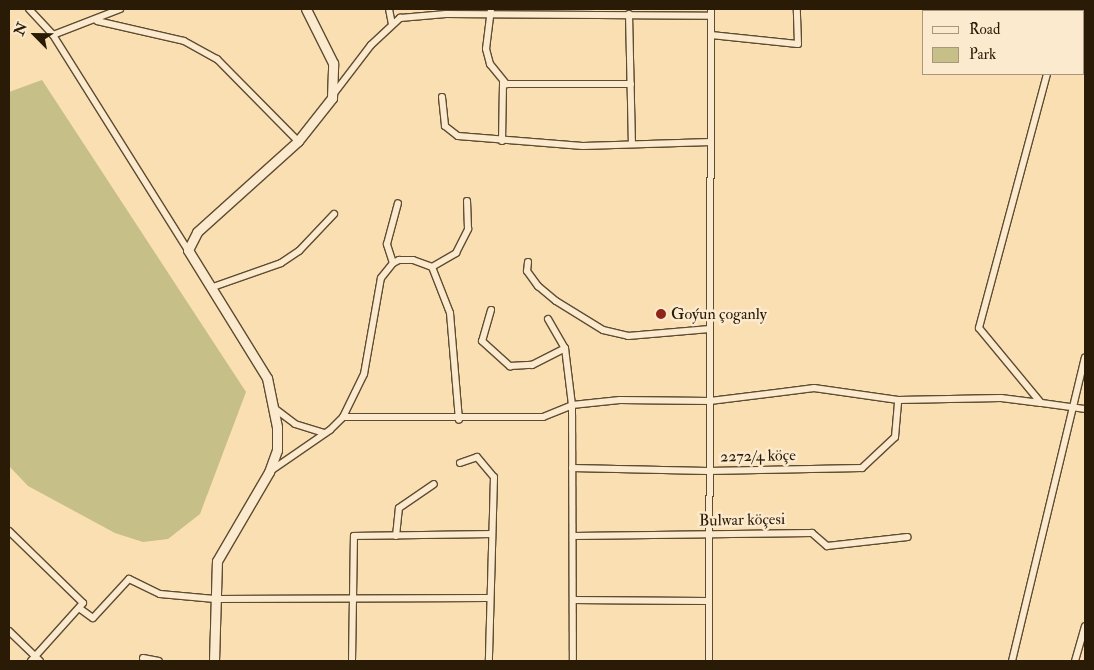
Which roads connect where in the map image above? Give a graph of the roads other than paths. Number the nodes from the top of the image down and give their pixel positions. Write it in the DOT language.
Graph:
graph roads {
  1 [pos="29,9"];
  2 [pos="120,9"];
  3 [pos="306,9"];
  4 [pos="388,9"];
  5 [pos="712,9"];
  6 [pos="797,9"];
  7 [pos="491,12"];
  8 [pos="628,14"];
  9 [pos="711,16"];
  10 [pos="97,20"];
  11 [pos="392,25"];
  12 [pos="53,35"];
  13 [pos="712,35"];
  14 [pos="1047,75"];
  15 [pos="503,82"];
  16 [pos="630,84"];
  17 [pos="332,96"];
  18 [pos="442,97"];
  19 [pos="298,141"];
  20 [pos="502,141"];
  21 [pos="711,142"];
  22 [pos="632,144"];
  23 [pos="467,201"];
  24 [pos="398,203"];
  25 [pos="334,214"];
  26 [pos="188,250"];
  27 [pos="528,262"];
  28 [pos="393,263"];
  29 [pos="432,267"];
  30 [pos="213,287"];
  31 [pos="491,310"];
  32 [pos="548,319"];
  33 [pos="710,329"];
  34 [pos="565,348"];
  35 [pos="1085,358"];
  36 [pos="898,400"];
  37 [pos="710,401"];
  38 [pos="1041,403"];
  39 [pos="572,405"];
  40 [pos="274,408"];
  41 [pos="1085,409"];
  42 [pos="1073,410"];
  43 [pos="343,417"];
  44 [pos="459,420"];
  45 [pos="324,433"];
  46 [pos="460,463"];
  47 [pos="572,468"];
  48 [pos="708,471"];
  49 [pos="269,472"];
  50 [pos="434,484"];
  51 [pos="9,531"];
  52 [pos="491,534"];
  53 [pos="708,535"];
  54 [pos="396,536"];
  55 [pos="573,536"];
  56 [pos="906,537"];
  57 [pos="353,598"];
  58 [pos="489,598"];
  59 [pos="215,599"];
  60 [pos="573,600"];
  61 [pos="708,601"];
  62 [pos="81,605"];
  63 [pos="1085,626"];
  64 [pos="9,631"];
  65 [pos="143,658"];
  66 [pos="36,660"];
  67 [pos="159,661"];
  68 [pos="214,661"];
  69 [pos="352,661"];
  70 [pos="489,661"];
  71 [pos="573,661"];
  72 [pos="709,661"];
  73 [pos="1012,661"];
  74 [pos="1076,661"];
  1 -- 12 [label="street"];
  2 -- 10 [label="street"];
  3 -- 17 [label="street"];
  4 -- 11 [label="street"];
  5 -- 9 [label="street"];
  6 -- 13 [label="street"];
  7 -- 8 [label="street"];
  7 -- 11 [label="street"];
  7 -- 15 [label="street"];
  8 -- 9 [label="street"];
  8 -- 16 [label="street"];
  9 -- 13 [label="street"];
  10 -- 12 [label="street"];
  10 -- 19 [label="street"];
  11 -- 17 [label="street"];
  12 -- 26 [label="street"];
  13 -- 21 [label="street"];
  14 -- 38 [label="street"];
  15 -- 16 [label="street"];
  15 -- 20 [label="street"];
  16 -- 22 [label="street"];
  17 -- 19 [label="street"];
  18 -- 20 [label="street"];
  19 -- 26 [label="street"];
  20 -- 22 [label="street"];
  21 -- 22 [label="street"];
  21 -- 33 [label="street"];
  23 -- 29 [label="street"];
  24 -- 28 [label="street"];
  25 -- 30 [label="street"];
  26 -- 30 [label="street"];
  27 -- 33 [label="street"];
  28 -- 29 [label="street"];
  28 -- 43 [label="street"];
  29 -- 44 [label="street"];
  30 -- 40 [label="street"];
  31 -- 34 [label="street"];
  32 -- 34 [label="street"];
  33 -- 37 [label="street"];
  34 -- 39 [label="street"];
  35 -- 42 [label="street"];
  36 -- 37 [label="street"];
  36 -- 38 [label="street"];
  36 -- 48 [label="street, 2272/4 köçe"];
  37 -- 39 [label="street"];
  37 -- 48 [label="street"];
  38 -- 42 [label="street"];
  39 -- 44 [label="street"];
  39 -- 47 [label="street"];
  40 -- 45 [label="street"];
  40 -- 49 [label="street"];
  41 -- 42 [label="street"];
  42 -- 73 [label="street"];
  43 -- 44 [label="street"];
  43 -- 45 [label="street"];
  45 -- 49 [label="street"];
  46 -- 52 [label="street"];
  47 -- 48 [label="street, 2272/4 köçe"];
  47 -- 55 [label="street"];
  48 -- 53 [label="street"];
  49 -- 59 [label="street"];
  50 -- 54 [label="street"];
  51 -- 62 [label="street"];
  52 -- 54 [label="street"];
  52 -- 58 [label="street"];
  53 -- 55 [label="street, Bulwar köçesi"];
  53 -- 56 [label="street, Bulwar köçesi"];
  53 -- 61 [label="street"];
  54 -- 57 [label="street"];
  55 -- 60 [label="street"];
  57 -- 58 [label="street"];
  57 -- 59 [label="street"];
  57 -- 69 [label="street"];
  58 -- 70 [label="street"];
  59 -- 62 [label="street"];
  59 -- 68 [label="street"];
  60 -- 61 [label="street"];
  60 -- 71 [label="street"];
  61 -- 72 [label="street"];
  62 -- 66 [label="street"];
  63 -- 74 [label="street"];
  64 -- 66 [label="street"];
  65 -- 67 [label="street"];
}
